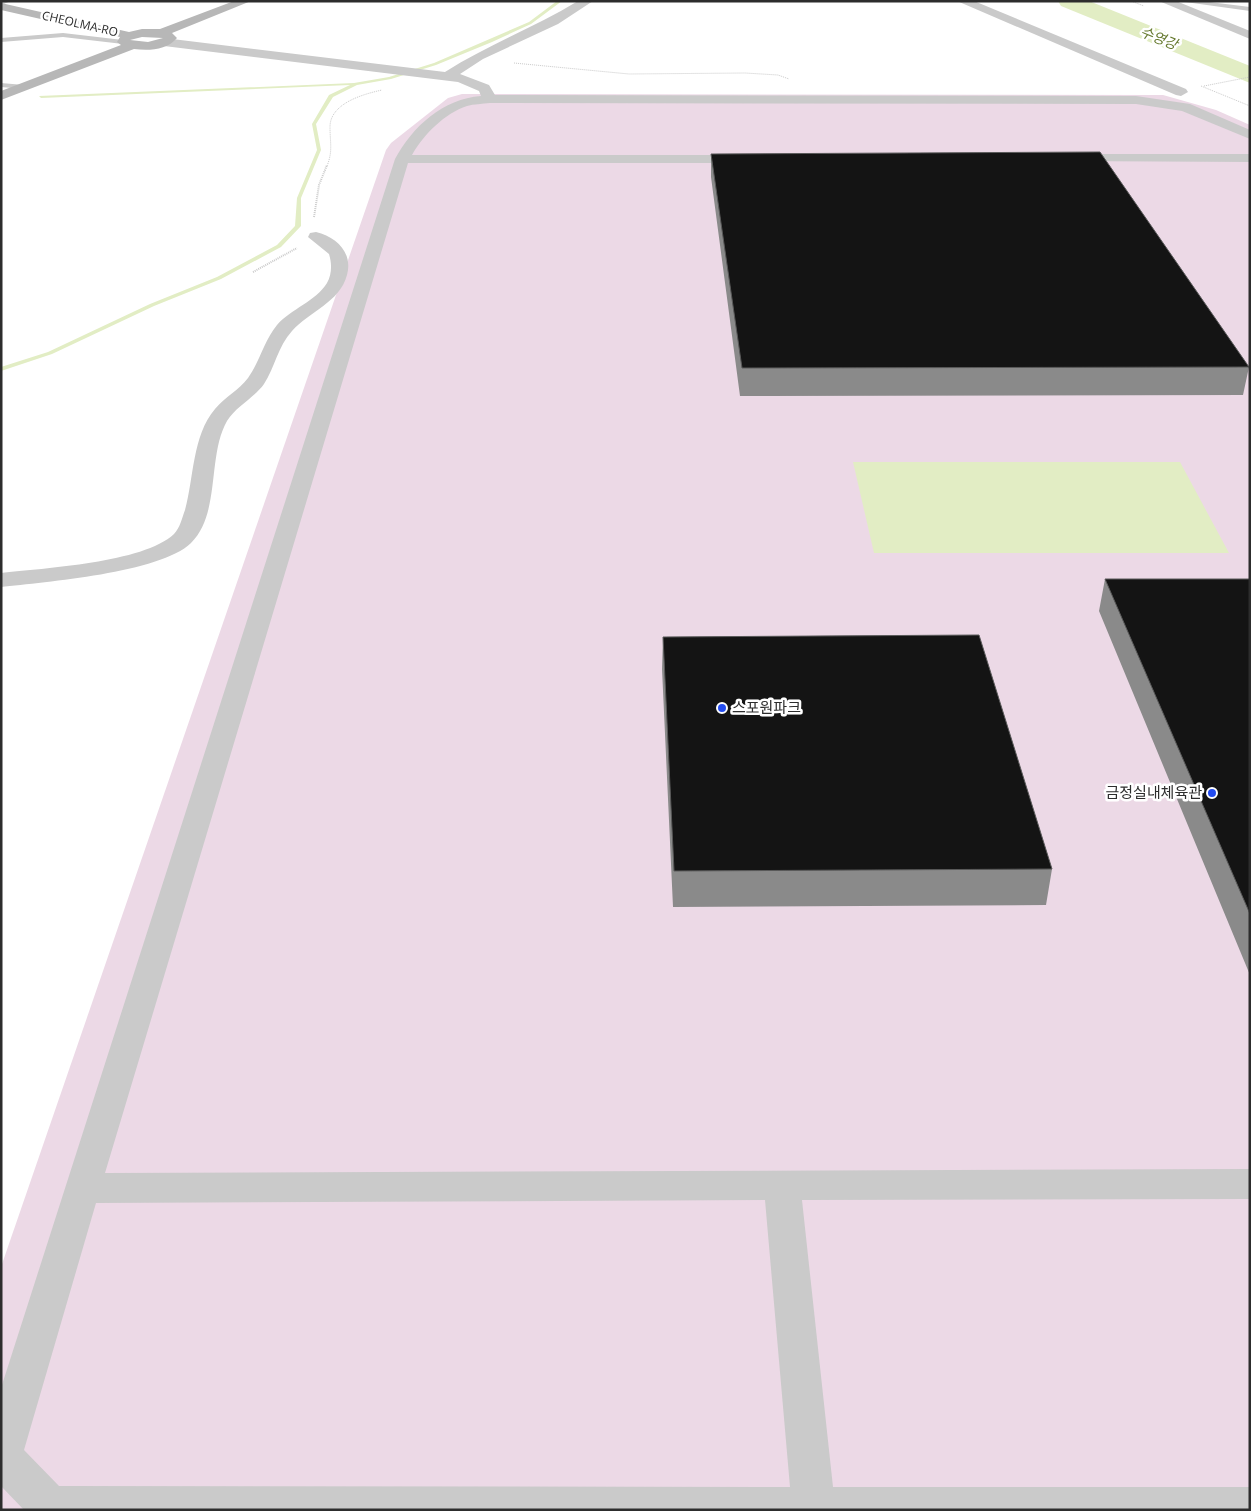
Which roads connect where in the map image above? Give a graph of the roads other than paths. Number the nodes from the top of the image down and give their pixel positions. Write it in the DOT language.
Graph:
graph roads {
  1 [pos="8,1"];
  2 [pos="244,1"];
  3 [pos="587,1"];
  4 [pos="964,1"];
  5 [pos="1165,1"];
  6 [pos="1181,1"];
  7 [pos="1,4"];
  8 [pos="1250,9"];
  9 [pos="1250,35"];
  10 [pos="163,38"];
  11 [pos="1,40"];
  12 [pos="129,41"];
  13 [pos="444,76"];
  14 [pos="1,85"];
  15 [pos="24,87"];
  16 [pos="1179,91"];
  17 [pos="1,96"];
  18 [pos="490,99"];
  19 [pos="1250,135"];
  20 [pos="1050,158"];
  21 [pos="1250,158"];
  22 [pos="402,159"];
  23 [pos="761,159"];
  24 [pos="316,237"];
  25 [pos="1,580"];
  26 [pos="1250,1184"];
  27 [pos="782,1185"];
  28 [pos="82,1188"];
  29 [pos="1,1456"];
  30 [pos="814,1508"];
  31 [pos="1250,1508"];
  1 -- 7 [label="lane"];
  2 -- 10 [label="main road"];
  3 -- 13 [label="street"];
  4 -- 16 [label="street"];
  5 -- 9 [label="street"];
  6 -- 8 [label="lane"];
  7 -- 12 [label="main road, CHEOLMA-RO"];
  10 -- 12 [label="main road"];
  10 -- 13 [label="street"];
  11 -- 12 [label="lane"];
  12 -- 15 [label="main road"];
  13 -- 18 [label="street"];
  14 -- 15 [label="lane"];
  15 -- 17 [label="main road"];
  18 -- 19 [label="street"];
  18 -- 22 [label="street"];
  20 -- 21 [label="street"];
  22 -- 23 [label="street"];
  22 -- 28 [label="street"];
  24 -- 25 [label="street"];
  26 -- 27 [label="street"];
  27 -- 28 [label="street"];
  27 -- 30 [label="street"];
  28 -- 29 [label="street"];
  29 -- 30 [label="street"];
  30 -- 31 [label="street"];
}
